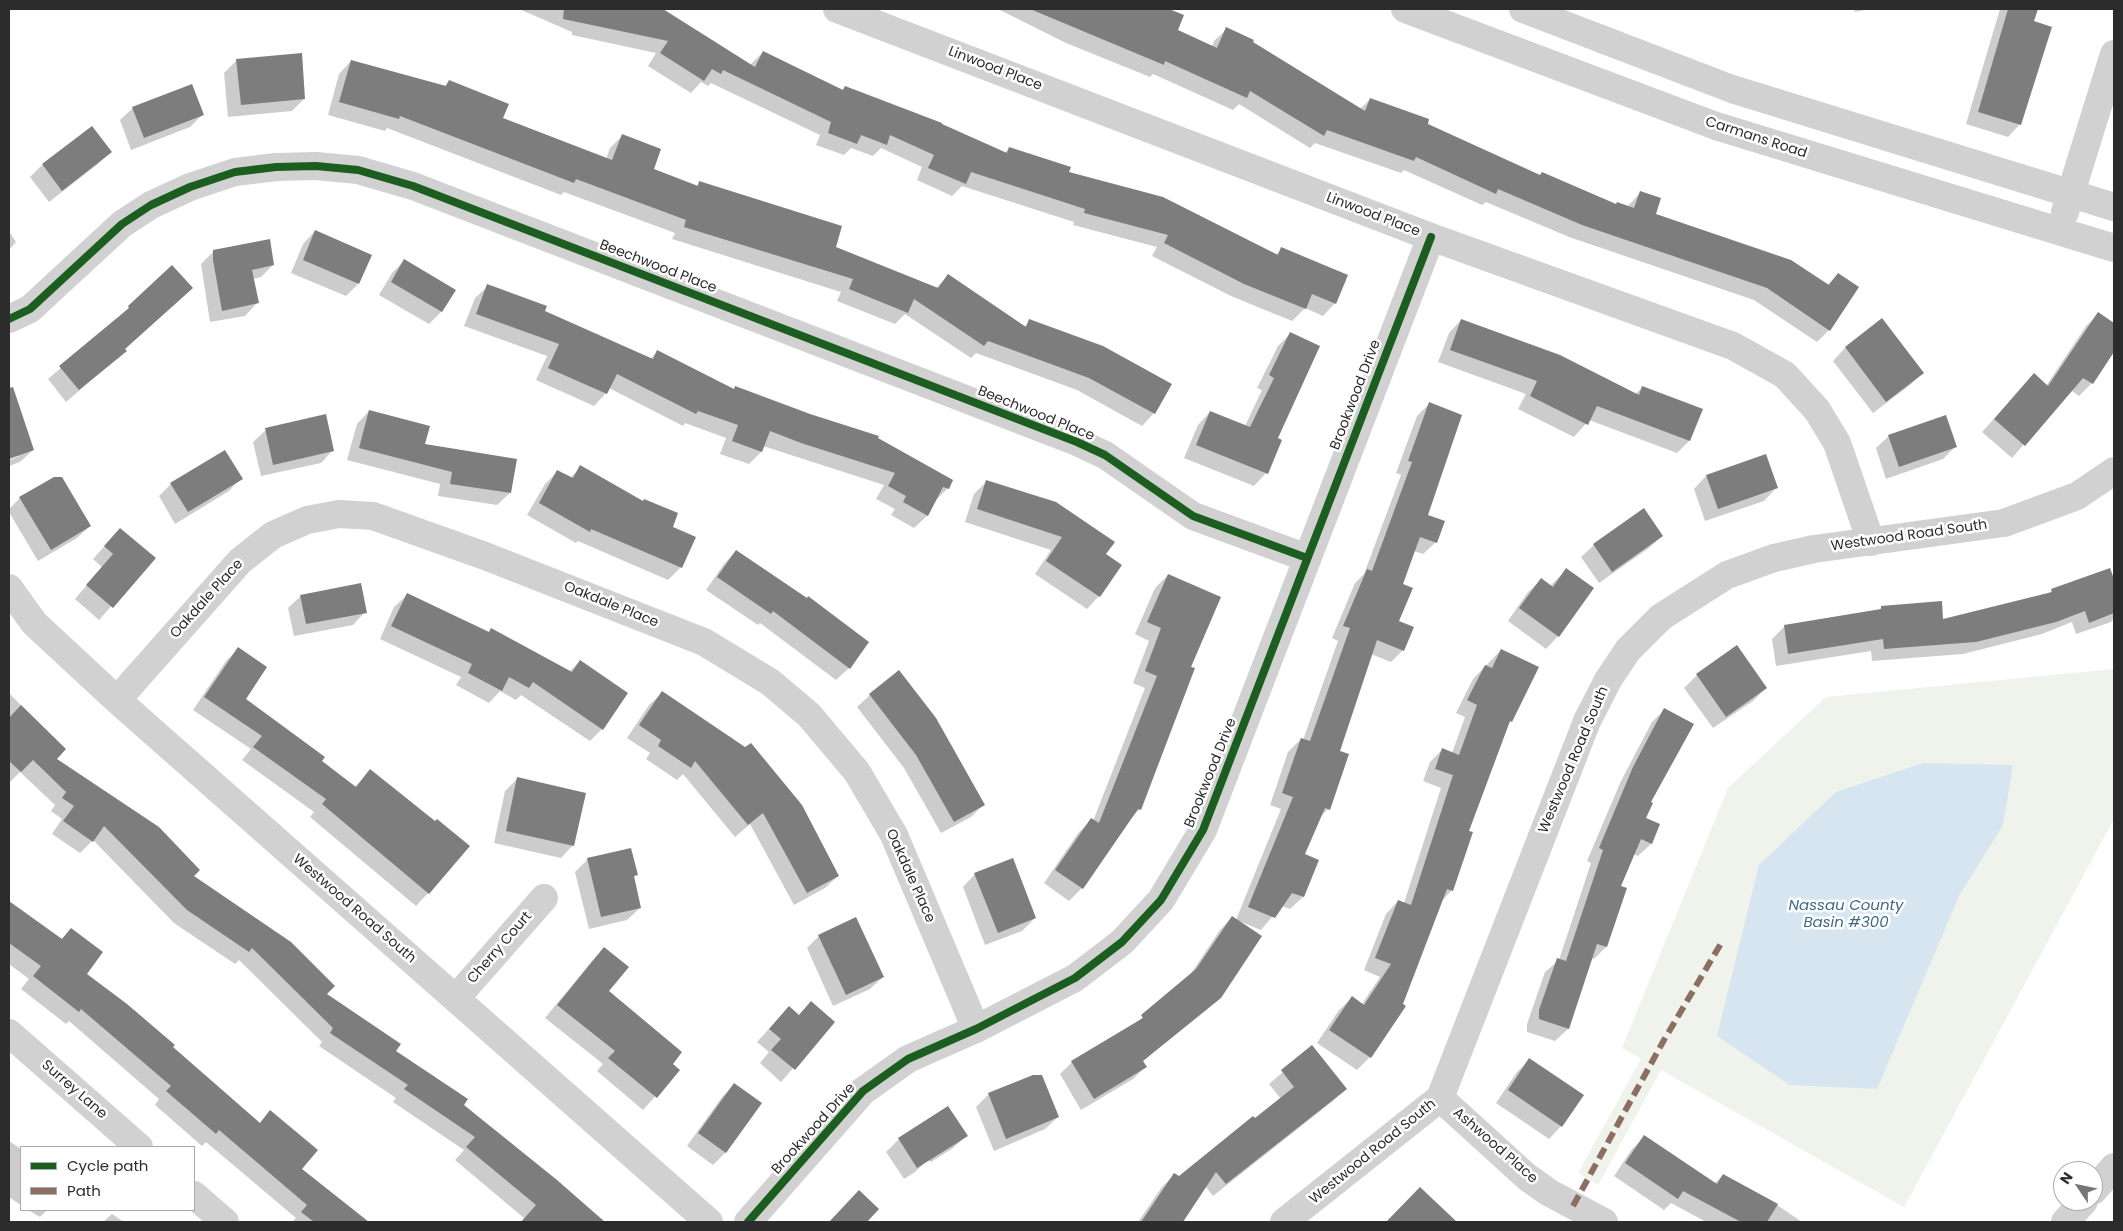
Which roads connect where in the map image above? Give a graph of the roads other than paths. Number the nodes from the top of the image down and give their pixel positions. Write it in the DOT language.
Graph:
graph roads {
  1 [pos="837,9"];
  2 [pos="1405,9"];
  3 [pos="1523,9"];
  4 [pos="2114,54"];
  5 [pos="2070,194"];
  6 [pos="2114,207"];
  7 [pos="2059,231"];
  8 [pos="1430,237"];
  9 [pos="2114,248"];
  10 [pos="9,319"];
  11 [pos="2114,471"];
  12 [pos="1871,542"];
  13 [pos="1307,558"];
  14 [pos="9,588"];
  15 [pos="117,700"];
  16 [pos="544,898"];
  17 [pos="456,998"];
  18 [pos="976,1029"];
  19 [pos="9,1033"];
  20 [pos="1440,1098"];
  21 [pos="138,1146"];
  22 [pos="2114,1167"];
  23 [pos="2103,1180"];
  24 [pos="195,1196"];
  25 [pos="2075,1211"];
  26 [pos="225,1222"];
  27 [pos="709,1222"];
  28 [pos="748,1222"];
  29 [pos="1284,1222"];
  30 [pos="1604,1222"];
  31 [pos="2065,1222"];
  1 -- 8 [label="street, Linwood Place"];
  2 -- 7 [label="street, Carmans Road"];
  3 -- 5 [label="street"];
  4 -- 5 [label="street"];
  5 -- 6 [label="street"];
  5 -- 7 [label="street"];
  7 -- 9 [label="street, Carmans Road"];
  8 -- 12 [label="street, Linwood Place"];
  8 -- 13 [label="street, Brookwood Drive"];
  10 -- 13 [label="street, Beechwood Place"];
  11 -- 12 [label="street, Westwood Road South"];
  12 -- 20 [label="street, Westwood Road South"];
  13 -- 18 [label="street, Brookwood Drive"];
  14 -- 15 [label="street, Westwood Road South"];
  15 -- 17 [label="street, Westwood Road South"];
  15 -- 18 [label="street, Oakdale Place"];
  16 -- 17 [label="street, Cherry Court"];
  17 -- 27 [label="street, Westwood Road South"];
  18 -- 28 [label="street, Brookwood Drive"];
  19 -- 21 [label="street, Surrey Lane"];
  20 -- 29 [label="street, Westwood Road South"];
  20 -- 30 [label="street, Ashwood Place"];
  22 -- 23 [label="street"];
  24 -- 26 [label="street"];
  25 -- 31 [label="street"];
}
